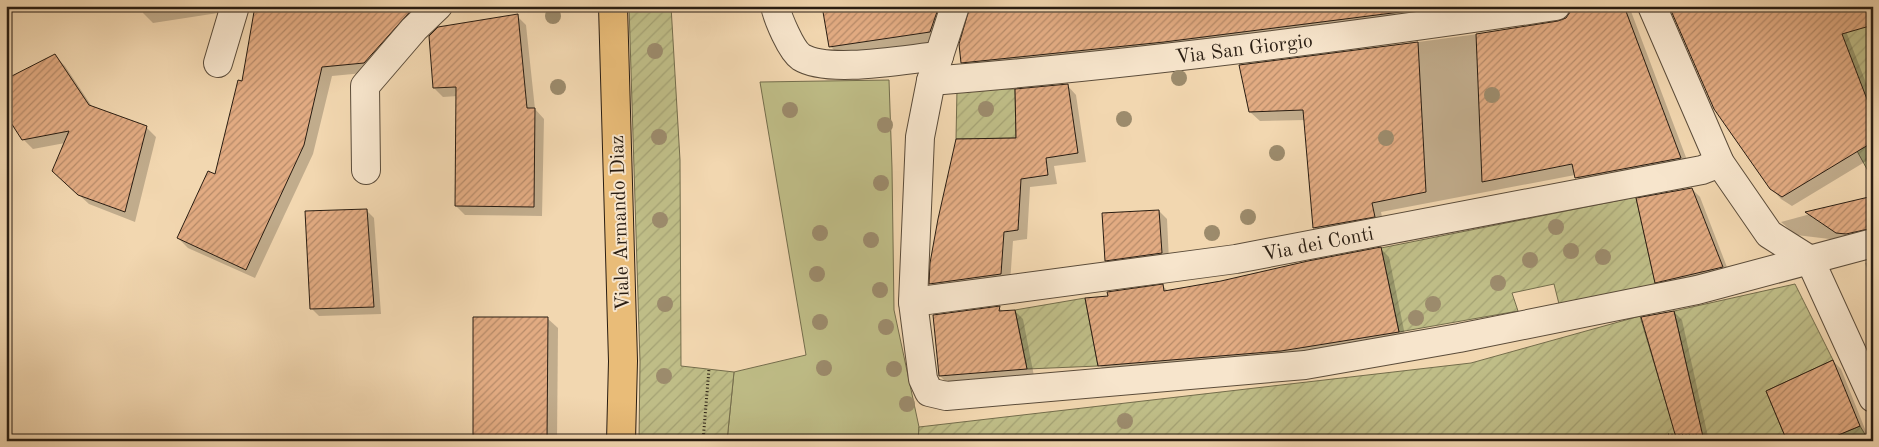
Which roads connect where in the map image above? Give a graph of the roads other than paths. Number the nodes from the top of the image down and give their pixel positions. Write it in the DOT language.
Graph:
graph roads {
  1 [pos="235,6"];
  2 [pos="438,6"];
  3 [pos="613,6"];
  4 [pos="775,6"];
  5 [pos="955,6"];
  6 [pos="1556,6"];
  7 [pos="1652,6"];
  8 [pos="218,63"];
  9 [pos="935,68"];
  10 [pos="1720,162"];
  11 [pos="366,170"];
  12 [pos="1873,243"];
  13 [pos="1810,260"];
  14 [pos="912,302"];
  15 [pos="1873,398"];
  16 [pos="621,441"];
  1 -- 8 [label="street"];
  2 -- 11 [label="street"];
  3 -- 16 [label="main road, Viale Armando Diaz"];
  4 -- 9 [label="street, Via San Giorgio"];
  5 -- 9 [label="street"];
  6 -- 9 [label="street, Via San Giorgio"];
  7 -- 10 [label="street"];
  9 -- 14 [label="street"];
  10 -- 13 [label="street"];
  10 -- 14 [label="street, Via dei Conti"];
  12 -- 13 [label="street"];
  13 -- 14 [label="street"];
  13 -- 15 [label="street"];
}
